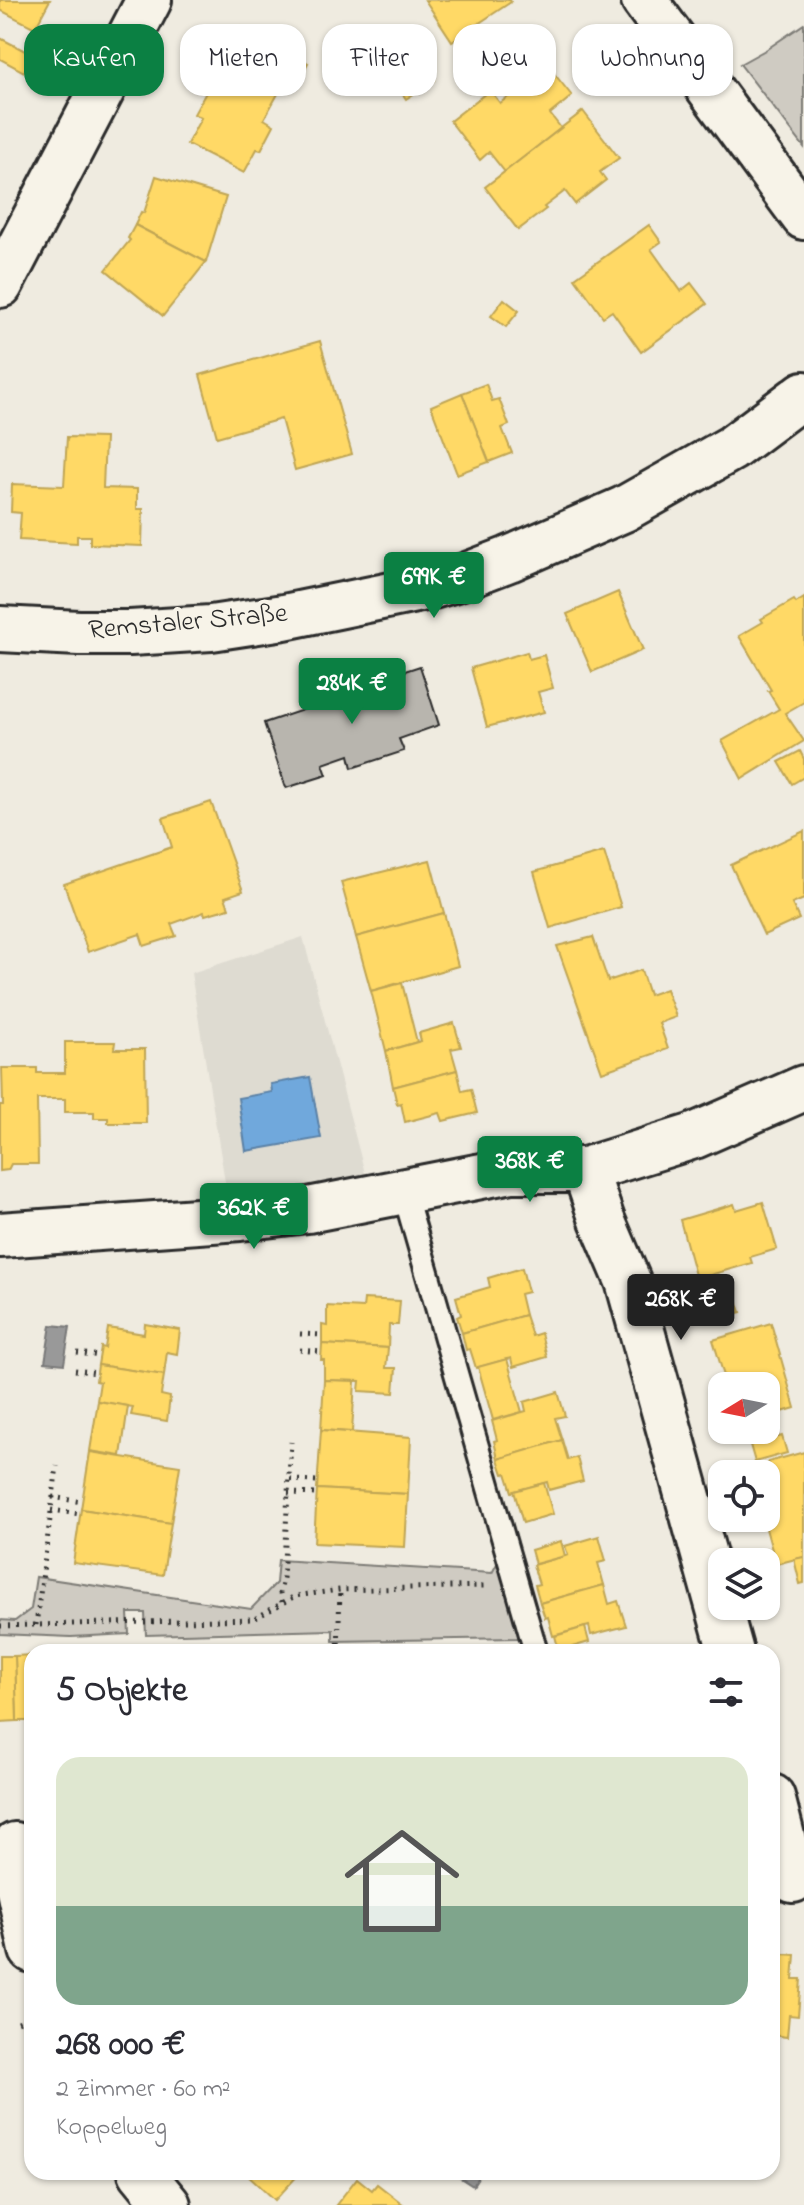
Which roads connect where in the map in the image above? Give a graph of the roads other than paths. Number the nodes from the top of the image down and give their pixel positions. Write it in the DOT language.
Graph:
graph roads {
  1 [pos="149,0"];
  2 [pos="644,0"];
  3 [pos="804,217"];
  4 [pos="0,285"];
  5 [pos="804,394"];
  6 [pos="0,629"];
  7 [pos="804,1088"];
  8 [pos="585,1170"];
  9 [pos="404,1192"];
  10 [pos="0,1235"];
  11 [pos="534,1644"];
  12 [pos="729,1644"];
  13 [pos="780,1834"];
  14 [pos="16,1845"];
  15 [pos="790,1880"];
  16 [pos="24,1913"];
  17 [pos="148,2180"];
  18 [pos="168,2205"];
  1 -- 4 [label="street"];
  2 -- 3 [label="street"];
  5 -- 6 [label="street, Remstaler Straße"];
  7 -- 8 [label="street"];
  8 -- 9 [label="street"];
  8 -- 12 [label="street"];
  9 -- 10 [label="street"];
  9 -- 11 [label="lane"];
  13 -- 15 [label="street"];
  14 -- 16 [label="street"];
  17 -- 18 [label="street"];
}
